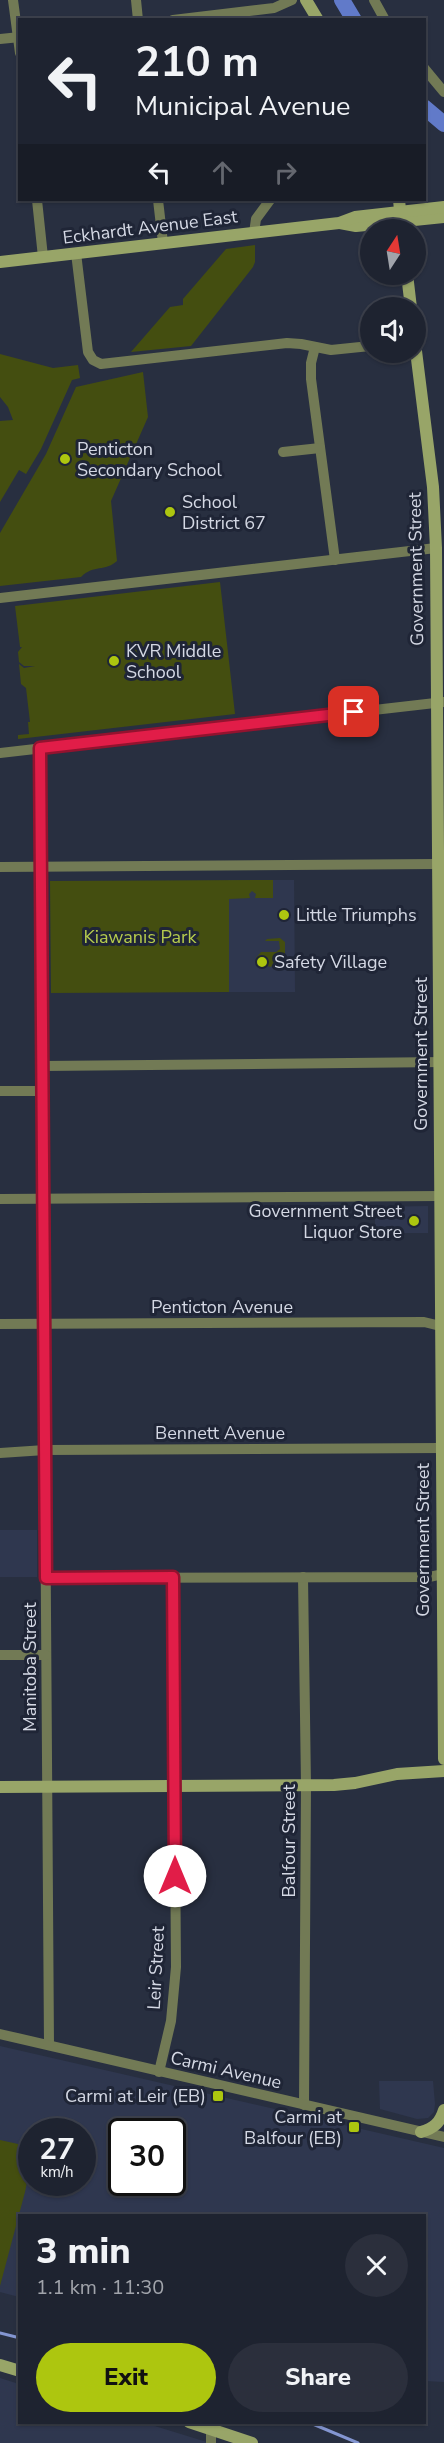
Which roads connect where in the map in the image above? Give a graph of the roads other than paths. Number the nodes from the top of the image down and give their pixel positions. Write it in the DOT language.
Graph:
graph roads {
  1 [pos="13,0"];
  2 [pos="136,0"];
  3 [pos="292,0"];
  4 [pos="306,0"];
  5 [pos="374,0"];
  6 [pos="254,15"];
  7 [pos="138,18"];
  8 [pos="205,18"];
  9 [pos="317,18"];
  10 [pos="384,18"];
  11 [pos="18,31"];
  12 [pos="18,37"];
  13 [pos="0,39"];
  14 [pos="426,70"];
  15 [pos="444,92"];
  16 [pos="37,201"];
  17 [pos="158,201"];
  18 [pos="269,201"];
  19 [pos="444,207"];
  20 [pos="401,216"];
  21 [pos="444,217"];
  22 [pos="254,233"];
  23 [pos="164,243"];
  24 [pos="76,253"];
  25 [pos="43,257"];
  26 [pos="0,262"];
  27 [pos="315,347"];
  28 [pos="360,347"];
  29 [pos="418,363"];
  30 [pos="320,448"];
  31 [pos="283,452"];
  32 [pos="436,548"];
  33 [pos="335,560"];
  34 [pos="0,598"];
  35 [pos="440,702"];
  36 [pos="40,748"];
  37 [pos="0,753"];
  38 [pos="437,864"];
  39 [pos="0,867"];
  40 [pos="40,867"];
  41 [pos="442,1062"];
  42 [pos="43,1066"];
  43 [pos="42,1090"];
  44 [pos="0,1091"];
  45 [pos="440,1196"];
  46 [pos="43,1198"];
  47 [pos="0,1199"];
  48 [pos="44,1323"];
  49 [pos="0,1324"];
  50 [pos="442,1326"];
  51 [pos="441,1448"];
  52 [pos="45,1450"];
  53 [pos="0,1453"];
  54 [pos="443,1574"];
  55 [pos="173,1577"];
  56 [pos="303,1577"];
  57 [pos="46,1578"];
  58 [pos="0,1655"];
  59 [pos="46,1655"];
  60 [pos="444,1759"];
  61 [pos="444,1771"];
  62 [pos="306,1785"];
  63 [pos="174,1786"];
  64 [pos="0,1787"];
  65 [pos="47,1787"];
  66 [pos="0,2034"];
  67 [pos="49,2045"];
  68 [pos="159,2072"];
  69 [pos="304,2105"];
  70 [pos="444,2110"];
  71 [pos="421,2132"];
  72 [pos="444,2137"];
  73 [pos="0,2365"];
  74 [pos="18,2370"];
  75 [pos="195,2424"];
  76 [pos="211,2429"];
  77 [pos="211,2443"];
  78 [pos="252,2443"];
  1 -- 11 [label="street"];
  2 -- 7 [label="street"];
  3 -- 6 [label="street"];
  4 -- 9 [label="street"];
  5 -- 10 [label="street"];
  6 -- 8 [label="street"];
  12 -- 13 [label="street"];
  14 -- 15 [label="street"];
  16 -- 25 [label="street"];
  17 -- 23 [label="street"];
  18 -- 22 [label="street"];
  19 -- 20 [label="street, Eckhardt Avenue East"];
  20 -- 21 [label="street, Eckhardt Avenue East"];
  20 -- 22 [label="street, Eckhardt Avenue East"];
  22 -- 23 [label="street, Eckhardt Avenue East"];
  23 -- 24 [label="street, Eckhardt Avenue East"];
  24 -- 25 [label="street, Eckhardt Avenue East"];
  24 -- 27 [label="street"];
  25 -- 26 [label="street, Eckhardt Avenue East"];
  27 -- 28 [label="street"];
  27 -- 30 [label="street"];
  29 -- 32 [label="street, Government Street"];
  30 -- 31 [label="street"];
  30 -- 33 [label="street"];
  32 -- 33 [label="street"];
  32 -- 35 [label="street, Government Street"];
  33 -- 34 [label="street"];
  35 -- 36 [label="street"];
  35 -- 38 [label="street, Government Street"];
  36 -- 37 [label="street"];
  36 -- 40 [label="street, Manitoba Street"];
  38 -- 40 [label="street"];
  38 -- 41 [label="street, Government Street"];
  39 -- 40 [label="street"];
  40 -- 42 [label="street, Manitoba Street"];
  41 -- 42 [label="street"];
  41 -- 45 [label="street, Government Street"];
  42 -- 43 [label="street, Manitoba Street"];
  43 -- 44 [label="street"];
  43 -- 46 [label="street, Manitoba Street"];
  45 -- 46 [label="street"];
  45 -- 50 [label="street, Government Street"];
  46 -- 47 [label="street"];
  46 -- 48 [label="street, Manitoba Street"];
  48 -- 49 [label="street, Penticton Avenue"];
  48 -- 50 [label="street, Penticton Avenue"];
  48 -- 52 [label="street, Manitoba Street"];
  50 -- 51 [label="street, Government Street"];
  51 -- 52 [label="street, Bennett Avenue"];
  51 -- 54 [label="street, Government Street"];
  52 -- 53 [label="street, Bennett Avenue"];
  52 -- 57 [label="street, Manitoba Street"];
  54 -- 56 [label="street"];
  54 -- 60 [label="street, Government Street"];
  55 -- 56 [label="street"];
  55 -- 57 [label="street"];
  55 -- 63 [label="street, Leir Street"];
  56 -- 62 [label="street, Balfour Street"];
  57 -- 59 [label="street, Manitoba Street"];
  58 -- 59 [label="street"];
  59 -- 65 [label="street, Manitoba Street"];
  61 -- 62 [label="street"];
  62 -- 63 [label="street"];
  62 -- 69 [label="street, Balfour Street"];
  63 -- 65 [label="street"];
  63 -- 68 [label="street, Leir Street"];
  64 -- 65 [label="street"];
  65 -- 67 [label="street, Manitoba Street"];
  66 -- 67 [label="street, Carmi Avenue"];
  67 -- 68 [label="street, Carmi Avenue"];
  68 -- 69 [label="street, Carmi Avenue"];
  69 -- 71 [label="street, Carmi Avenue"];
  70 -- 71 [label="street"];
  71 -- 72 [label="street, Carmi Avenue"];
  73 -- 74 [label="street"];
  75 -- 76 [label="street"];
  76 -- 77 [label="street"];
  76 -- 78 [label="street"];
}
